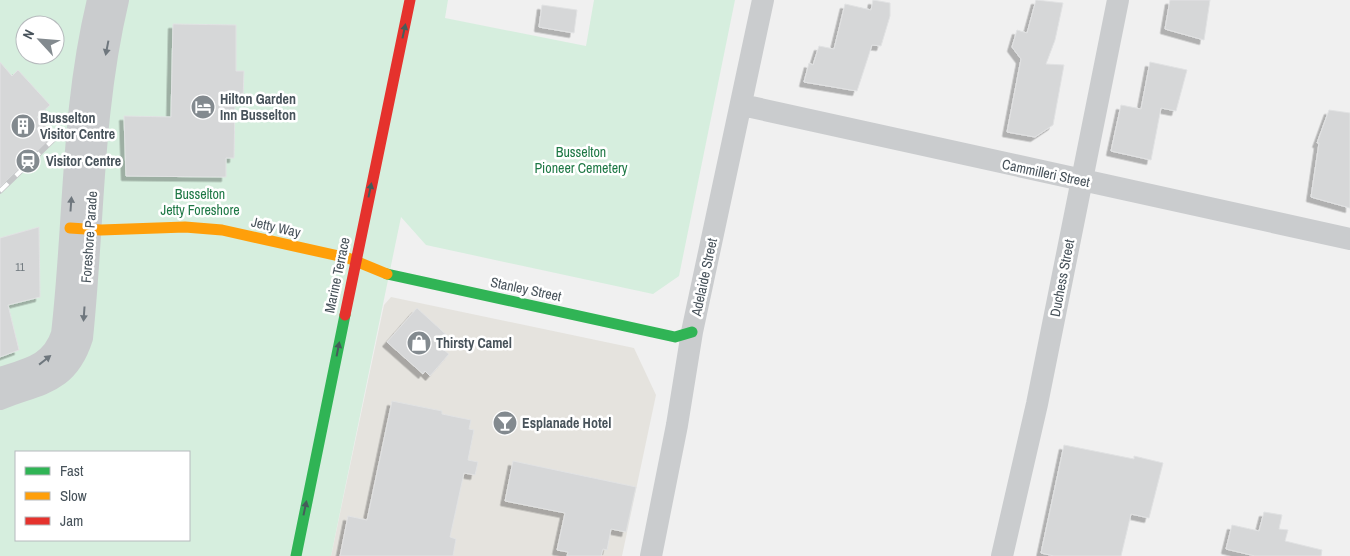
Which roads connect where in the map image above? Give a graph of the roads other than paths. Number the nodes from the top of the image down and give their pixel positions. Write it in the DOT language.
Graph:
graph roads {
  1 [pos="98,0"];
  2 [pos="118,0"];
  3 [pos="410,0"];
  4 [pos="763,0"];
  5 [pos="1118,0"];
  6 [pos="742,105"];
  7 [pos="1082,181"];
  8 [pos="79,229"];
  9 [pos="1350,239"];
  10 [pos="375,251"];
  11 [pos="356,262"];
  12 [pos="371,273"];
  13 [pos="692,332"];
  14 [pos="0,378"];
  15 [pos="0,399"];
  16 [pos="296,556"];
  17 [pos="651,556"];
  18 [pos="1002,556"];
  8 -- 1 [label="street, Foreshore Parade, one-way"];
  2 -- 8 [label="street, Foreshore Parade, one-way"];
  11 -- 3 [label="street, Marine Terrace, one-way"];
  4 -- 6 [label="street, Adelaide Street"];
  5 -- 7 [label="street, Duchess Street"];
  6 -- 7 [label="street, Cammilleri Street"];
  6 -- 13 [label="street, Adelaide Street"];
  7 -- 9 [label="street, Cammilleri Street"];
  7 -- 18 [label="street, Duchess Street"];
  8 -- 11 [label="street, Jetty Way"];
  14 -- 8 [label="street, Foreshore Parade, one-way"];
  8 -- 15 [label="street, Foreshore Parade, one-way"];
  10 -- 12 [label="street"];
  11 -- 12 [label="street, Stanley Street"];
  16 -- 11 [label="street, Marine Terrace, one-way"];
  12 -- 13 [label="street, Stanley Street"];
  13 -- 17 [label="street, Adelaide Street"];
}
